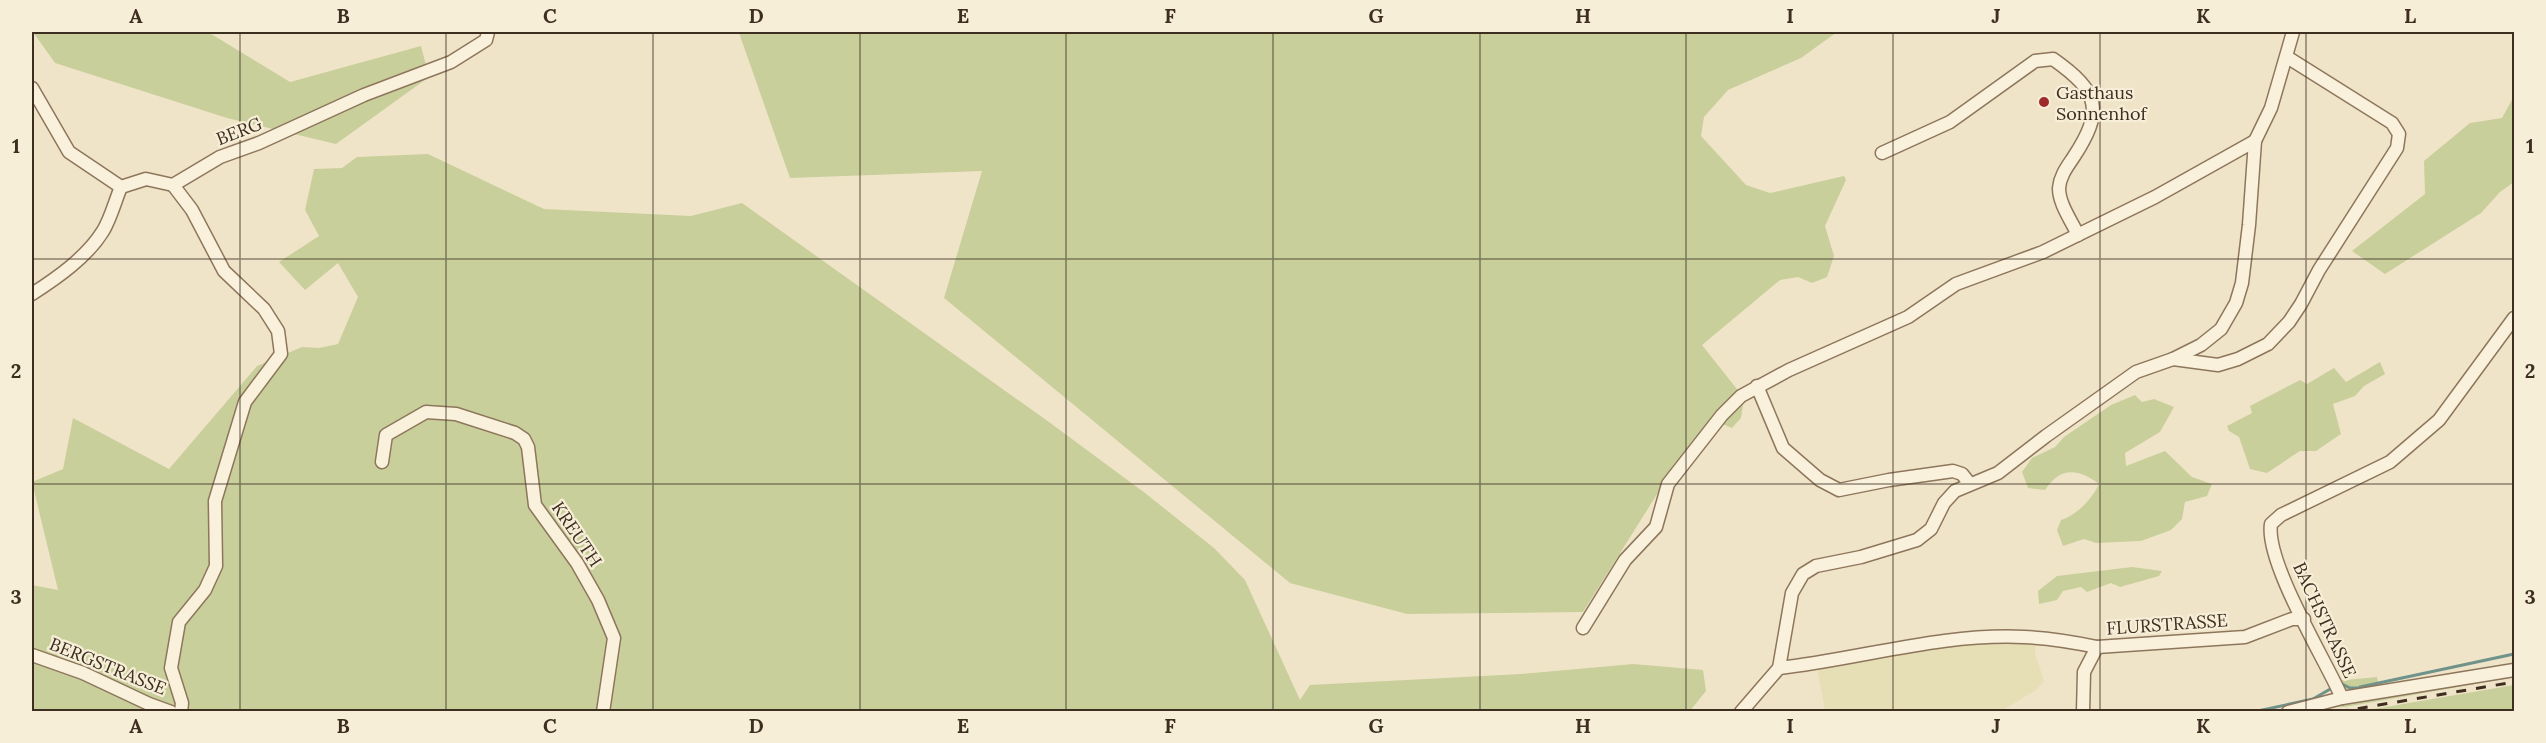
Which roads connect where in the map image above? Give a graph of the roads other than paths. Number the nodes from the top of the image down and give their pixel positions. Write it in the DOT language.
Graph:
graph roads {
  1 [pos="488,32"];
  2 [pos="2293,32"];
  3 [pos="2287,57"];
  4 [pos="32,88"];
  5 [pos="2255,141"];
  6 [pos="1882,153"];
  7 [pos="173,185"];
  8 [pos="121,186"];
  9 [pos="2078,235"];
  10 [pos="32,294"];
  11 [pos="2514,318"];
  12 [pos="2173,359"];
  13 [pos="1757,386"];
  14 [pos="382,462"];
  15 [pos="1970,484"];
  16 [pos="2304,619"];
  17 [pos="1583,628"];
  18 [pos="2097,647"];
  19 [pos="32,655"];
  20 [pos="1779,668"];
  21 [pos="2514,670"];
  22 [pos="2342,698"];
  23 [pos="171,711"];
  24 [pos="180,711"];
  25 [pos="603,711"];
  26 [pos="1741,711"];
  27 [pos="2083,711"];
  28 [pos="2288,711"];
  1 -- 7 [label="street, BERG"];
  2 -- 3 [label="street"];
  3 -- 5 [label="street"];
  3 -- 12 [label="street"];
  4 -- 8 [label="street"];
  5 -- 9 [label="street"];
  5 -- 12 [label="street"];
  6 -- 9 [label="street"];
  7 -- 8 [label="street"];
  7 -- 24 [label="street, BERGSTRASSE"];
  8 -- 10 [label="street"];
  9 -- 13 [label="street"];
  11 -- 16 [label="street, BACHSTRASSE"];
  12 -- 15 [label="street"];
  13 -- 15 [label="street"];
  13 -- 17 [label="street"];
  14 -- 25 [label="street, KREUTH"];
  15 -- 20 [label="street"];
  16 -- 18 [label="street, FLURSTRASSE"];
  16 -- 22 [label="street, BACHSTRASSE"];
  18 -- 20 [label="street"];
  18 -- 27 [label="street, FLURSTRASSE"];
  19 -- 23 [label="street, BERGSTRASSE"];
  20 -- 26 [label="street"];
  21 -- 22 [label="street"];
  22 -- 28 [label="street"];
}
